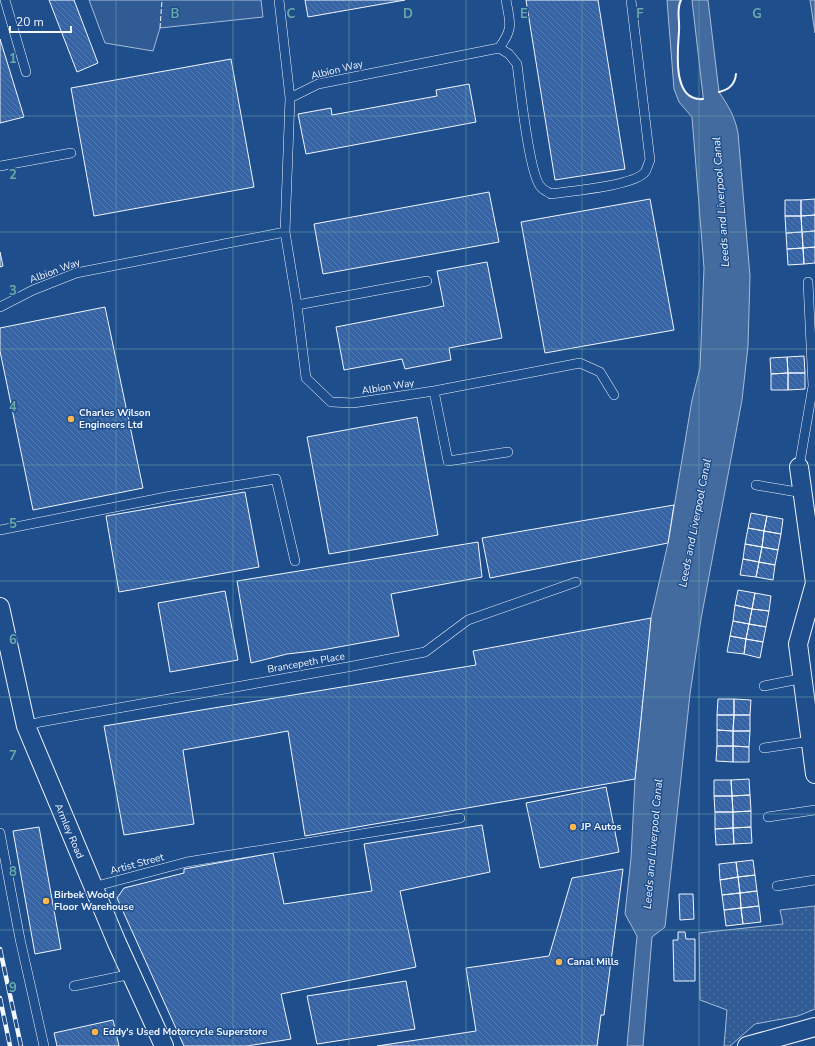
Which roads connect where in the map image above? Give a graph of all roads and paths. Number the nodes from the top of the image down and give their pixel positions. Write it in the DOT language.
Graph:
graph roads {
  1 [pos="5,0"];
  2 [pos="279,0"];
  3 [pos="506,0"];
  4 [pos="631,0"];
  5 [pos="0,1"];
  6 [pos="499,48"];
  7 [pos="26,72"];
  8 [pos="290,98"];
  9 [pos="71,153"];
  10 [pos="0,166"];
  11 [pos="285,232"];
  12 [pos="427,281"];
  13 [pos="808,282"];
  14 [pos="297,305"];
  15 [pos="0,307"];
  16 [pos="434,391"];
  17 [pos="614,395"];
  18 [pos="508,452"];
  19 [pos="799,467"];
  20 [pos="756,485"];
  21 [pos="802,493"];
  22 [pos="0,530"];
  23 [pos="813,559"];
  24 [pos="295,561"];
  25 [pos="576,582"];
  26 [pos="0,607"];
  27 [pos="804,678"];
  28 [pos="764,686"];
  29 [pos="26,726"];
  30 [pos="810,741"];
  31 [pos="764,748"];
  32 [pos="815,774"];
  33 [pos="815,810"];
  34 [pos="768,817"];
  35 [pos="460,818"];
  36 [pos="0,833"];
  37 [pos="815,880"];
  38 [pos="777,886"];
  39 [pos="93,887"];
  40 [pos="132,974"];
  41 [pos="74,986"];
  42 [pos="815,1027"];
  43 [pos="44,1046"];
  44 [pos="164,1046"];
  45 [pos="748,1046"];
  1 -- 5 [label="lane"];
  1 -- 7 [label="lane"];
  2 -- 8 [label="lane"];
  3 -- 6 [label="lane"];
  4 -- 6 [label="lane"];
  6 -- 8 [label="lane, Albion Way"];
  8 -- 11 [label="lane, Albion Way"];
  9 -- 10 [label="lane"];
  11 -- 14 [label="lane, Albion Way"];
  11 -- 15 [label="lane, Albion Way"];
  12 -- 14 [label="lane"];
  13 -- 19 [label="lane"];
  14 -- 16 [label="lane, Albion Way"];
  16 -- 17 [label="lane, Albion Way"];
  16 -- 18 [label="lane"];
  19 -- 21 [label="street"];
  20 -- 21 [label="lane"];
  21 -- 23 [label="street"];
  22 -- 24 [label="lane"];
  23 -- 27 [label="street"];
  25 -- 29 [label="lane, Brancepeth Place"];
  26 -- 29 [label="street, Armley Road"];
  27 -- 28 [label="lane"];
  27 -- 30 [label="street"];
  29 -- 39 [label="street, Armley Road"];
  30 -- 31 [label="lane"];
  30 -- 32 [label="street"];
  33 -- 34 [label="lane"];
  35 -- 39 [label="lane, Artist Street"];
  36 -- 43 [label="lane"];
  37 -- 38 [label="lane"];
  39 -- 40 [label="street, Armley Road"];
  40 -- 41 [label="lane"];
  40 -- 44 [label="street, Armley Road"];
  42 -- 45 [label="street"];
}
